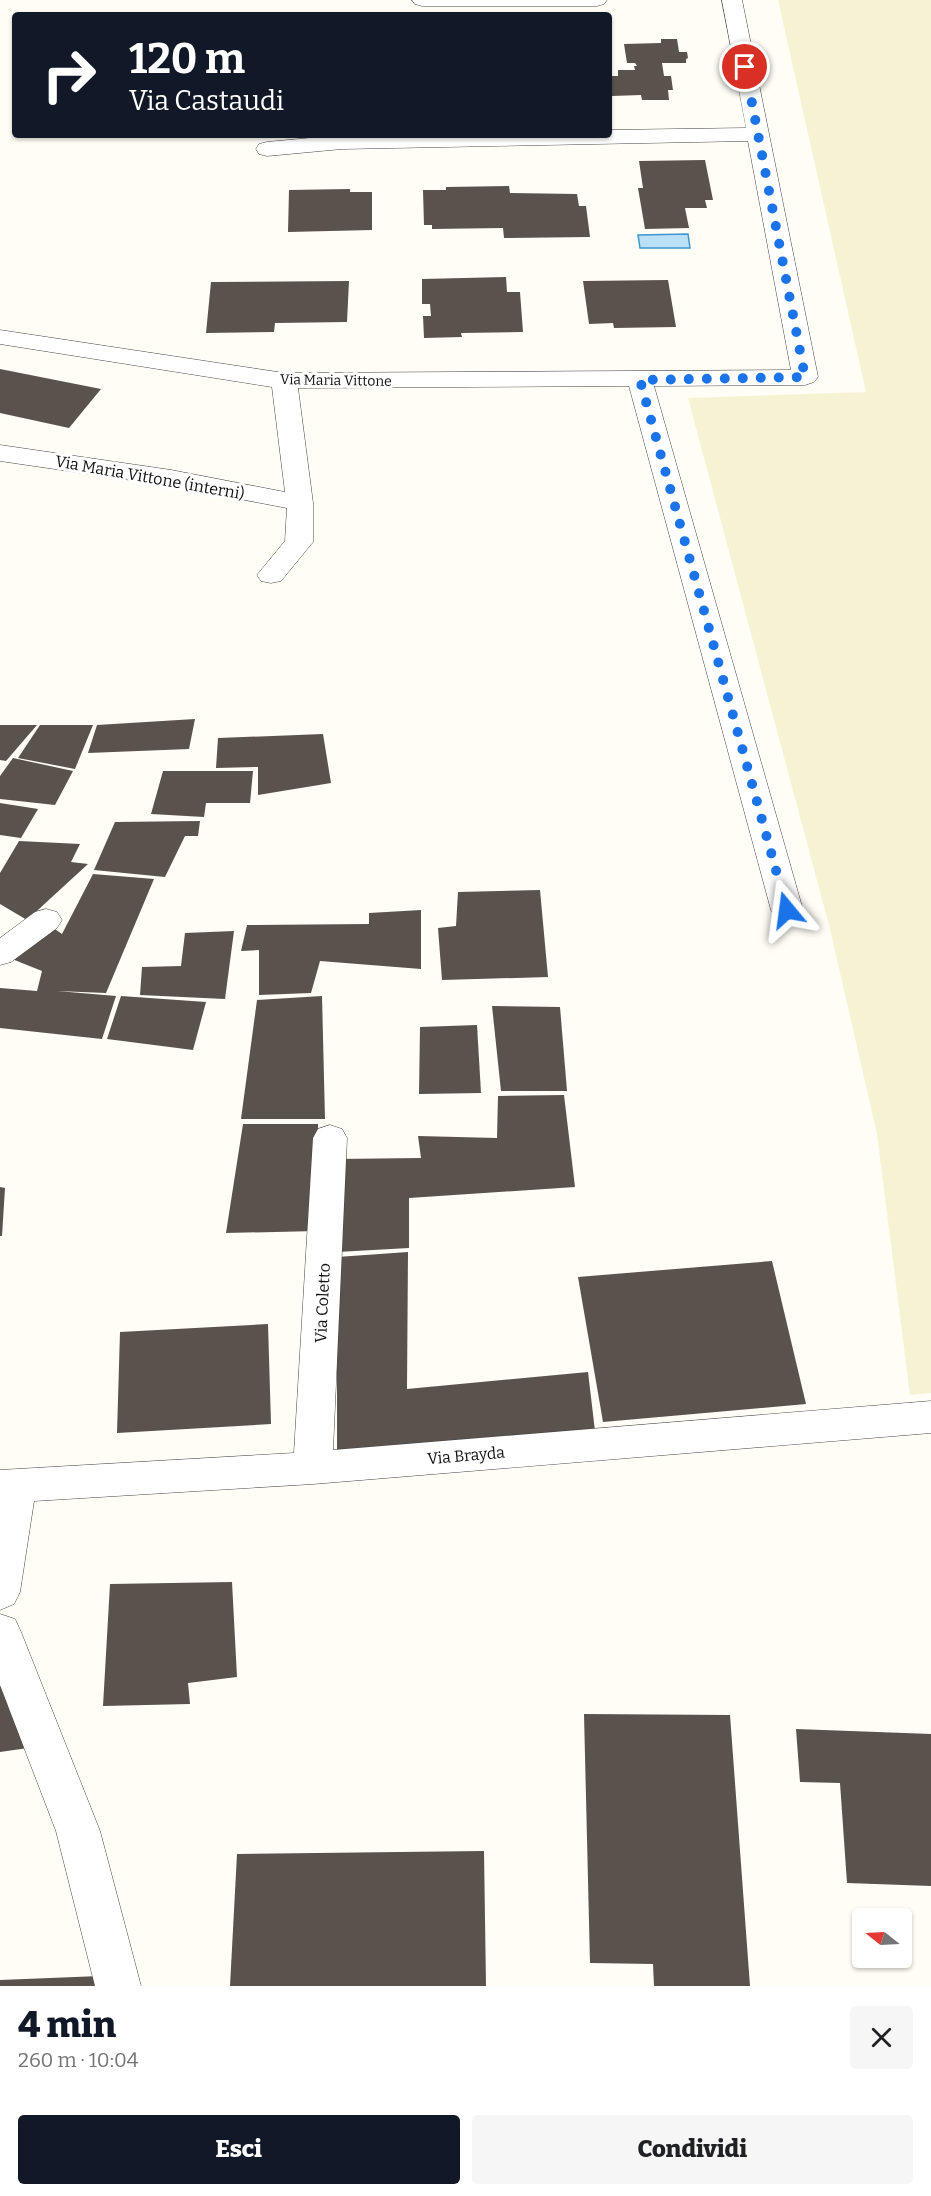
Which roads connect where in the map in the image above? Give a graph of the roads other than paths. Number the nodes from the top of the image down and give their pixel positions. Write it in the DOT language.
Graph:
graph roads {
  1 [pos="422,0"];
  2 [pos="597,0"];
  3 [pos="732,0"];
  4 [pos="758,134"];
  5 [pos="612,137"];
  6 [pos="550,138"];
  7 [pos="267,149"];
  8 [pos="0,337"];
  9 [pos="640,380"];
  10 [pos="284,381"];
  11 [pos="0,453"];
  12 [pos="300,503"];
  13 [pos="271,575"];
  14 [pos="787,910"];
  15 [pos="46,920"];
  16 [pos="0,954"];
  17 [pos="330,1138"];
  18 [pos="931,1417"];
  19 [pos="313,1468"];
  20 [pos="8,1487"];
  21 [pos="0,1592"];
  22 [pos="0,1632"];
  23 [pos="118,1986"];
  1 -- 2 [label="street"];
  3 -- 4 [label="street"];
  4 -- 5 [label="street"];
  4 -- 9 [label="street, Via Maria Vittone"];
  6 -- 7 [label="street"];
  8 -- 10 [label="street, Via Maria Vittone"];
  9 -- 10 [label="street, Via Maria Vittone"];
  9 -- 14 [label="street"];
  10 -- 12 [label="street"];
  11 -- 12 [label="street, Via Maria Vittone (interni)"];
  12 -- 13 [label="street"];
  15 -- 16 [label="street"];
  17 -- 19 [label="street, Via Coletto"];
  18 -- 19 [label="street, Via Brayda"];
  19 -- 20 [label="street, Via Brayda"];
  20 -- 21 [label="street"];
  22 -- 23 [label="street"];
}
